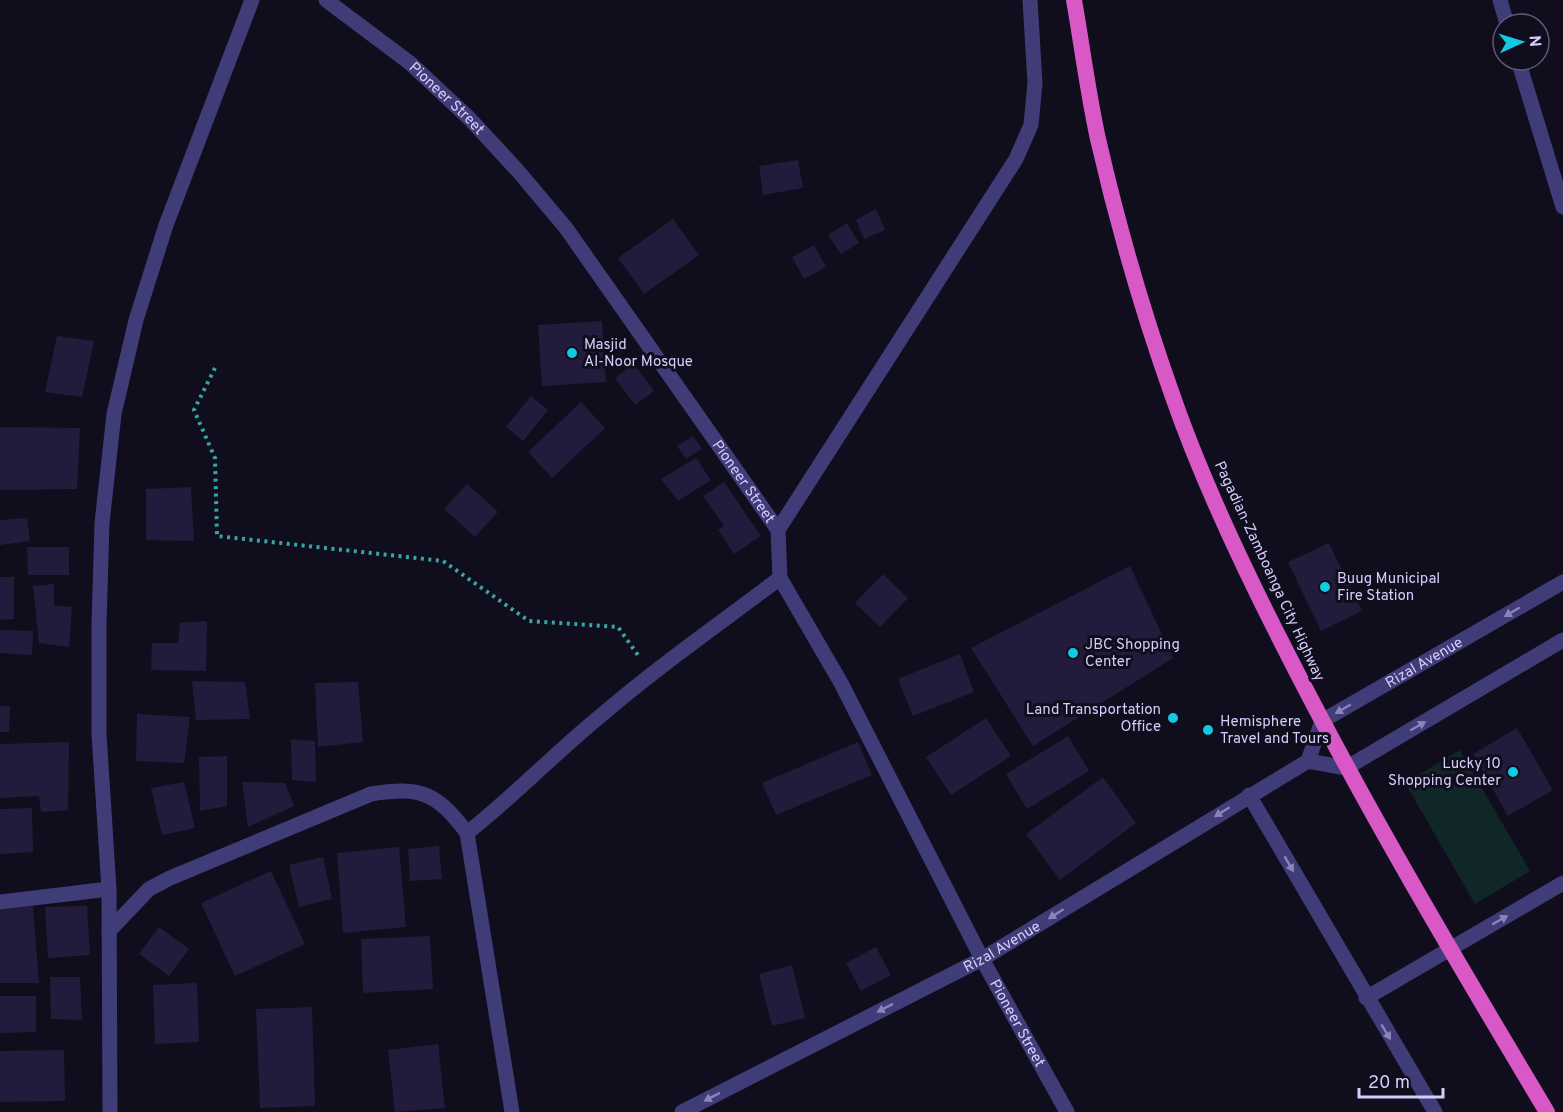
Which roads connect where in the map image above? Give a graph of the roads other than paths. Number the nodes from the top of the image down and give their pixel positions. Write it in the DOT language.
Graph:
graph roads {
  1 [pos="252,0"];
  2 [pos="326,0"];
  3 [pos="1030,0"];
  4 [pos="1074,0"];
  5 [pos="1522,72"];
  6 [pos="1563,207"];
  7 [pos="778,530"];
  8 [pos="780,578"];
  9 [pos="1563,582"];
  10 [pos="1563,640"];
  11 [pos="1322,721"];
  12 [pos="1308,761"];
  13 [pos="1346,768"];
  14 [pos="1249,795"];
  15 [pos="467,833"];
  16 [pos="1563,883"];
  17 [pos="109,889"];
  18 [pos="0,902"];
  19 [pos="109,931"];
  20 [pos="1449,949"];
  21 [pos="982,959"];
  22 [pos="1366,998"];
  23 [pos="110,1112"];
  24 [pos="512,1112"];
  25 [pos="682,1112"];
  26 [pos="1066,1112"];
  27 [pos="1435,1112"];
  28 [pos="1547,1112"];
  1 -- 17 [label="street"];
  2 -- 7 [label="street, Pioneer Street"];
  3 -- 7 [label="street"];
  4 -- 11 [label="highway, Pagadian-Zamboanga City Highway"];
  5 -- 6 [label="street"];
  7 -- 8 [label="street, Pioneer Street"];
  8 -- 15 [label="street"];
  8 -- 21 [label="street, Pioneer Street"];
  9 -- 11 [label="street, Rizal Avenue, one-way"];
  13 -- 10 [label="street, one-way"];
  11 -- 12 [label="street"];
  11 -- 13 [label="highway, Pagadian-Zamboanga City Highway"];
  12 -- 13 [label="street"];
  12 -- 14 [label="street, Rizal Avenue"];
  13 -- 20 [label="highway, Pagadian-Zamboanga City Highway"];
  14 -- 21 [label="street, Rizal Avenue, one-way"];
  14 -- 22 [label="street, one-way"];
  15 -- 19 [label="street"];
  15 -- 24 [label="street"];
  20 -- 16 [label="street, one-way"];
  17 -- 18 [label="street"];
  17 -- 19 [label="street"];
  19 -- 23 [label="street"];
  20 -- 22 [label="street"];
  20 -- 28 [label="highway, Pagadian-Zamboanga City Highway"];
  21 -- 25 [label="street, Rizal Avenue, one-way"];
  21 -- 26 [label="street, Pioneer Street"];
  22 -- 27 [label="street, one-way"];
}
